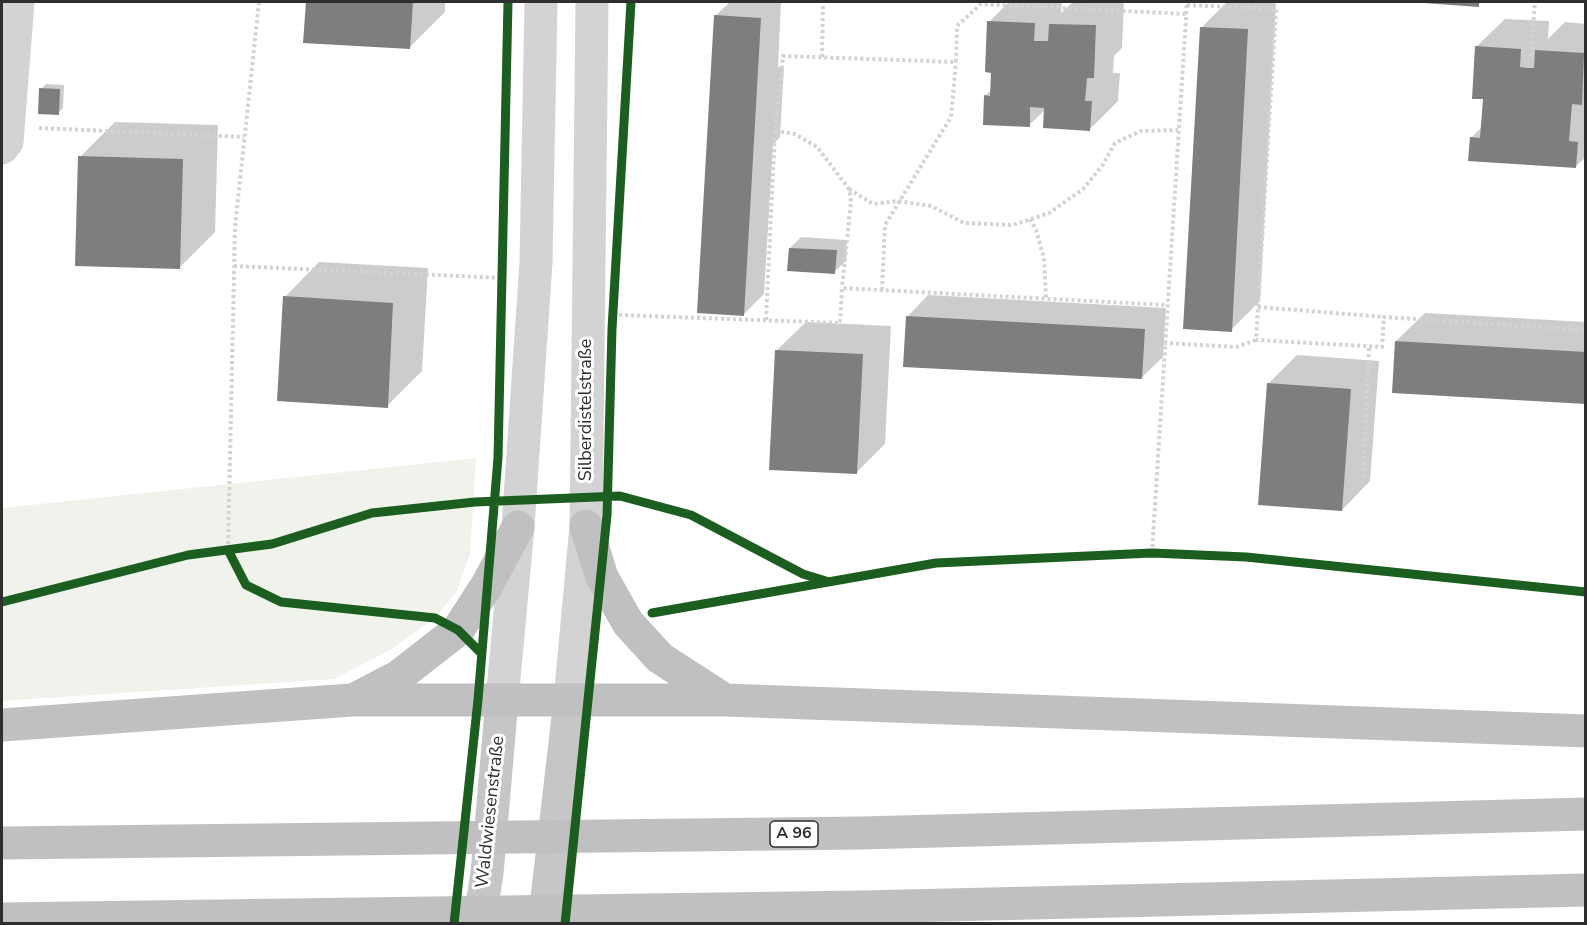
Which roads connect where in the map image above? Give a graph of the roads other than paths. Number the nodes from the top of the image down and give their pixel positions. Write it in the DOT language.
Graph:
graph roads {
  1 [pos="18,2"];
  2 [pos="542,2"];
  3 [pos="592,2"];
  4 [pos="5,138"];
  5 [pos="586,526"];
  6 [pos="518,527"];
  7 [pos="352,700"];
  8 [pos="502,700"];
  9 [pos="570,700"];
  10 [pos="725,700"];
  11 [pos="2,725"];
  12 [pos="1586,731"];
  13 [pos="1586,814"];
  14 [pos="2,843"];
  15 [pos="1586,890"];
  16 [pos="2,919"];
  17 [pos="479,924"];
  18 [pos="544,924"];
  1 -- 4 [label="street"];
  2 -- 6 [label="street"];
  3 -- 5 [label="street, Silberdistelstraße"];
  5 -- 9 [label="street, Silberdistelstraße"];
  5 -- 10 [label="highway"];
  6 -- 7 [label="highway"];
  6 -- 8 [label="street"];
  7 -- 8 [label="highway"];
  7 -- 11 [label="highway"];
  8 -- 9 [label="highway"];
  8 -- 17 [label="main road, Waldwiesenstraße"];
  9 -- 10 [label="highway"];
  9 -- 18 [label="main road, Silberdistelstraße"];
  10 -- 12 [label="highway"];
  13 -- 14 [label="highway, A 96"];
  15 -- 16 [label="highway"];
}
